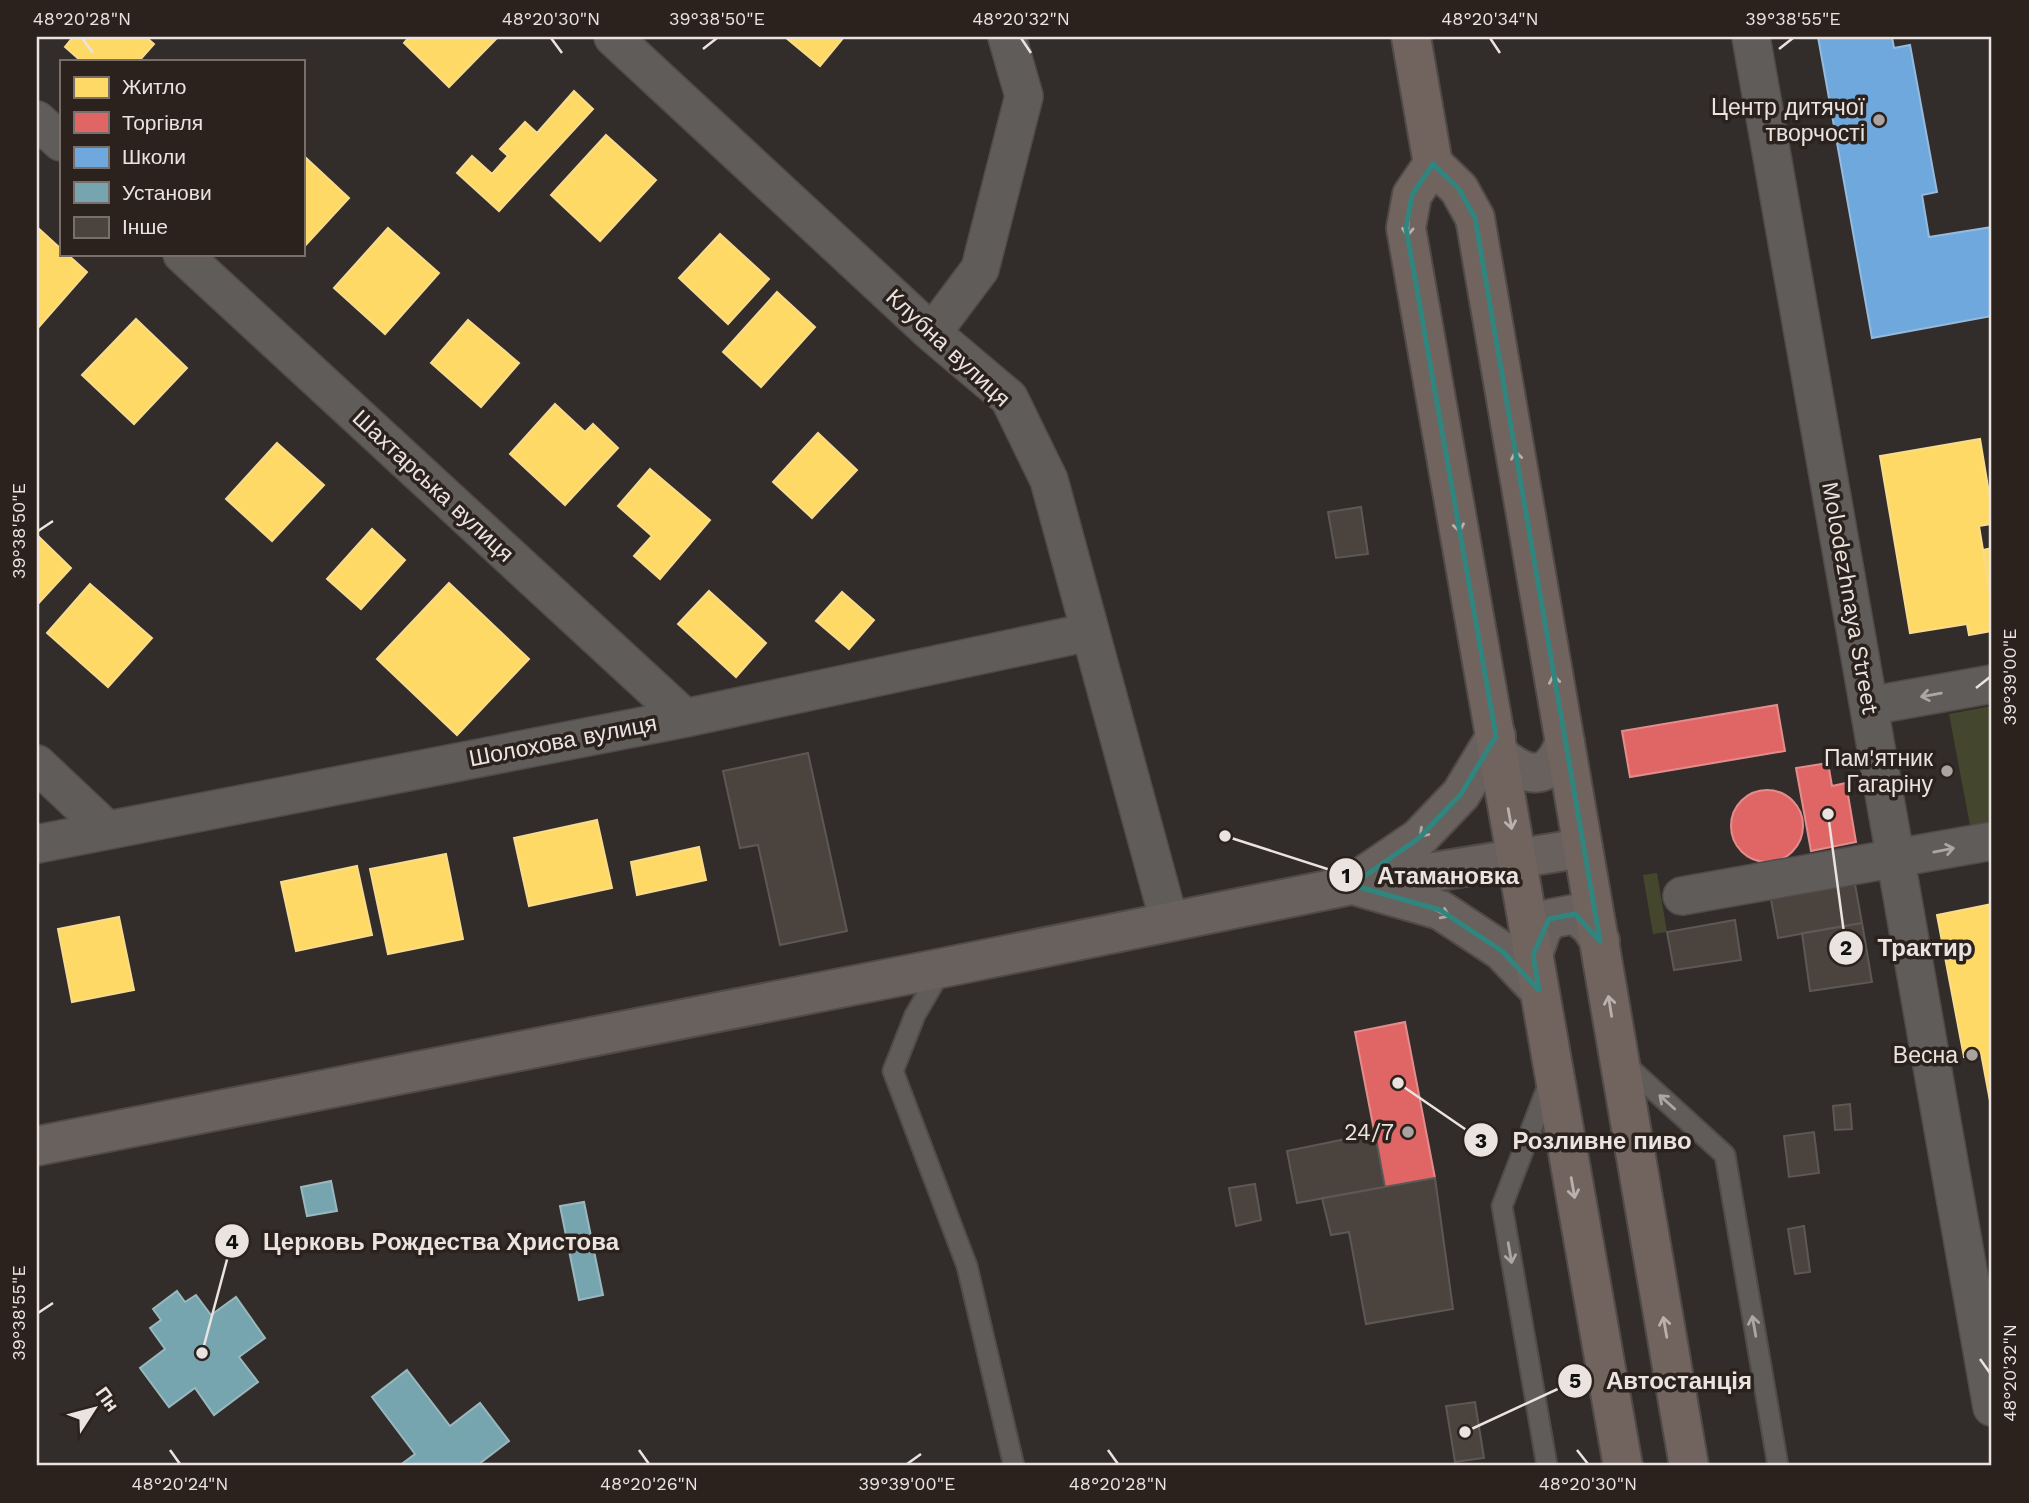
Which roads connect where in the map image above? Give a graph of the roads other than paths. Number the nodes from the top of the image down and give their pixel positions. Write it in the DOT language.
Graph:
graph roads {
  1 [pos="613,37"];
  2 [pos="1007,37"];
  3 [pos="1411,37"];
  4 [pos="1751,37"];
  5 [pos="37,120"];
  6 [pos="60,141"];
  7 [pos="1433,164"];
  8 [pos="184,256"];
  9 [pos="932,333"];
  10 [pos="1089,632"];
  11 [pos="1992,684"];
  12 [pos="1869,706"];
  13 [pos="685,718"];
  14 [pos="1565,742"];
  15 [pos="1497,745"];
  16 [pos="37,764"];
  17 [pos="107,830"];
  18 [pos="1992,841"];
  19 [pos="37,844"];
  20 [pos="1583,848"];
  21 [pos="1517,858"];
  22 [pos="1896,859"];
  23 [pos="1352,885"];
  24 [pos="1682,896"];
  25 [pos="1170,921"];
  26 [pos="1600,942"];
  27 [pos="942,968"];
  28 [pos="1536,972"];
  29 [pos="1619,1059"];
  30 [pos="1553,1072"];
  31 [pos="37,1146"];
  32 [pos="1992,1407"];
  33 [pos="1014,1466"];
  34 [pos="1547,1466"];
  35 [pos="1623,1466"];
  36 [pos="1689,1466"];
  37 [pos="1778,1466"];
  1 -- 9 [label="street, Клубна вулиця"];
  2 -- 9 [label="street"];
  3 -- 7 [label="highway"];
  4 -- 12 [label="street, Molodezhnaya Street"];
  5 -- 6 [label="street"];
  14 -- 7 [label="highway, one-way"];
  7 -- 15 [label="highway, one-way"];
  8 -- 13 [label="street, Шахтарська вулиця"];
  9 -- 10 [label="street, Клубна вулиця"];
  10 -- 13 [label="street, Шолохова вулиця"];
  10 -- 25 [label="street, Клубна вулиця"];
  11 -- 12 [label="street, one-way"];
  12 -- 22 [label="street, Molodezhnaya Street"];
  13 -- 17 [label="street, Шолохова вулиця"];
  14 -- 15 [label="street"];
  14 -- 20 [label="highway"];
  15 -- 21 [label="highway, one-way"];
  15 -- 23 [label="street, one-way"];
  16 -- 17 [label="street"];
  17 -- 19 [label="street, Шолохова вулиця"];
  22 -- 18 [label="street, one-way"];
  20 -- 21 [label="street"];
  20 -- 26 [label="highway"];
  21 -- 23 [label="street"];
  21 -- 28 [label="highway"];
  22 -- 24 [label="street"];
  22 -- 32 [label="street, Molodezhnaya Street"];
  23 -- 25 [label="street"];
  23 -- 28 [label="street, one-way"];
  25 -- 27 [label="street"];
  26 -- 28 [label="street"];
  29 -- 26 [label="highway, one-way"];
  27 -- 31 [label="street"];
  27 -- 33 [label="lane"];
  28 -- 30 [label="highway"];
  36 -- 29 [label="highway, one-way"];
  37 -- 29 [label="lane, one-way"];
  30 -- 34 [label="lane, one-way"];
  30 -- 35 [label="highway, one-way"];
}
